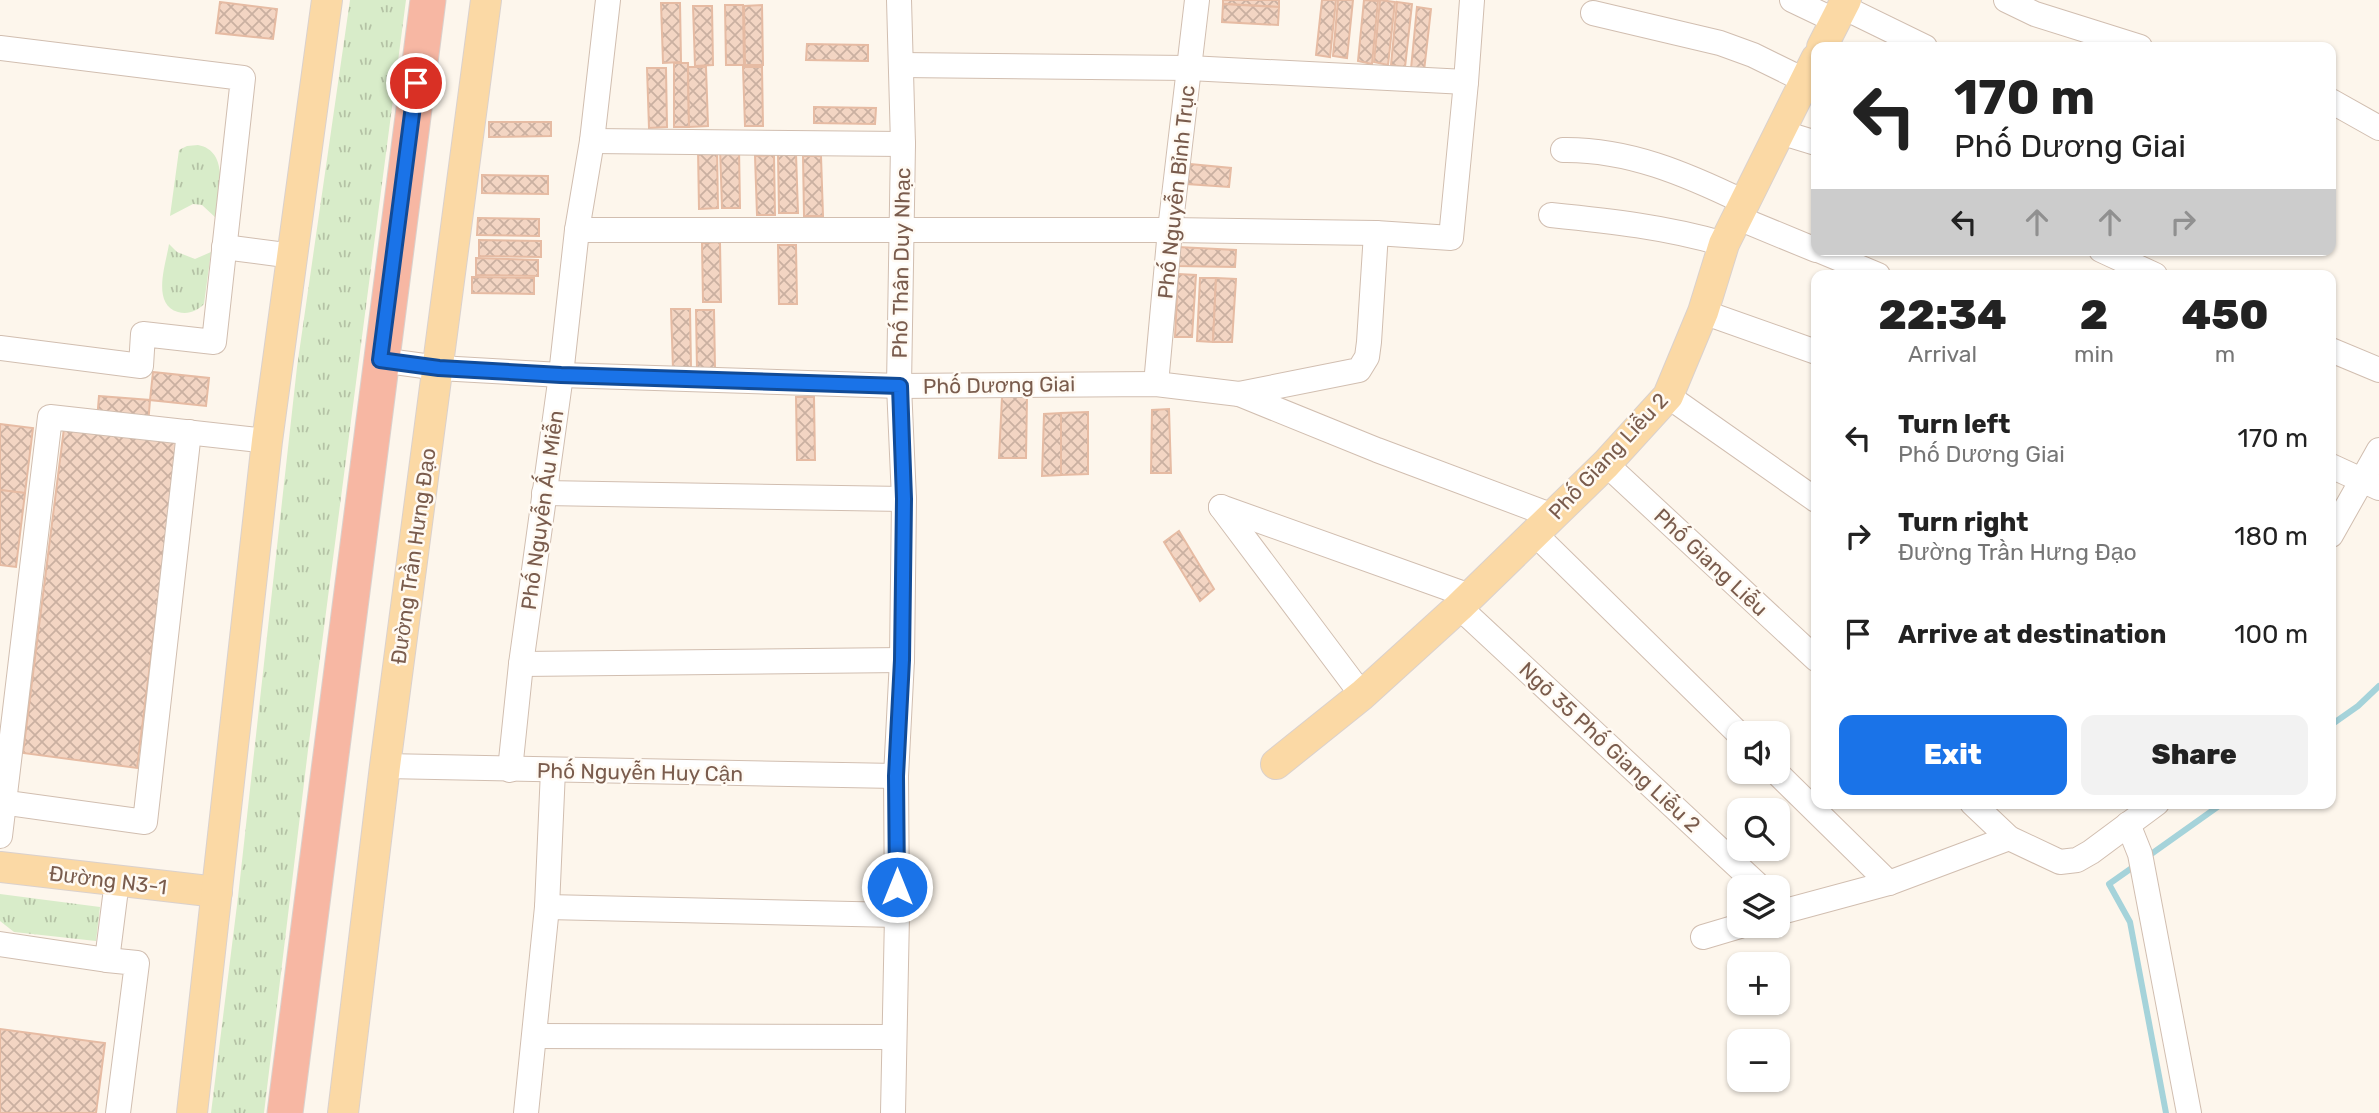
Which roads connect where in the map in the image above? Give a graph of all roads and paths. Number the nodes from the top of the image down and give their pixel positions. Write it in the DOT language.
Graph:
graph roads {
  1 [pos="327,0"];
  2 [pos="428,0"];
  3 [pos="486,0"];
  4 [pos="608,0"];
  5 [pos="900,0"];
  6 [pos="1198,0"];
  7 [pos="1472,0"];
  8 [pos="1792,0"];
  9 [pos="2006,0"];
  10 [pos="1842,9"];
  11 [pos="1592,13"];
  12 [pos="1825,42"];
  13 [pos="1914,42"];
  14 [pos="2124,42"];
  15 [pos="0,48"];
  16 [pos="901,65"];
  17 [pos="1189,68"];
  18 [pos="1811,70"];
  19 [pos="1466,82"];
  20 [pos="2336,104"];
  21 [pos="2379,128"];
  22 [pos="1780,132"];
  23 [pos="592,141"];
  24 [pos="1811,141"];
  25 [pos="903,144"];
  26 [pos="1563,150"];
  27 [pos="1740,210"];
  28 [pos="1550,215"];
  29 [pos="902,229"];
  30 [pos="1170,229"];
  31 [pos="577,230"];
  32 [pos="1376,233"];
  33 [pos="1724,244"];
  34 [pos="224,247"];
  35 [pos="1811,247"];
  36 [pos="293,256"];
  37 [pos="1832,256"];
  38 [pos="2114,256"];
  39 [pos="1866,270"];
  40 [pos="2144,270"];
  41 [pos="1703,312"];
  42 [pos="0,348"];
  43 [pos="1811,350"];
  44 [pos="2336,352"];
  45 [pos="380,360"];
  46 [pos="439,368"];
  47 [pos="2379,370"];
  48 [pos="561,375"];
  49 [pos="1156,384"];
  50 [pos="900,386"];
  51 [pos="1239,394"];
  52 [pos="1668,396"];
  53 [pos="189,432"];
  54 [pos="267,441"];
  55 [pos="2379,450"];
  56 [pos="1606,464"];
  57 [pos="2336,468"];
  58 [pos="2370,484"];
  59 [pos="544,492"];
  60 [pos="1811,496"];
  61 [pos="904,499"];
  62 [pos="1544,525"];
  63 [pos="2336,528"];
  64 [pos="1464,601"];
  65 [pos="1811,654"];
  66 [pos="902,660"];
  67 [pos="521,664"];
  68 [pos="1362,695"];
  69 [pos="1727,721"];
  70 [pos="1276,764"];
  71 [pos="384,766"];
  72 [pos="510,770"];
  73 [pos="553,770"];
  74 [pos="896,776"];
  75 [pos="1788,784"];
  76 [pos="2,803"];
  77 [pos="1811,806"];
  78 [pos="1814,809"];
  79 [pos="1978,809"];
  80 [pos="2149,809"];
  81 [pos="2128,824"];
  82 [pos="0,836"];
  83 [pos="2009,838"];
  84 [pos="0,867"];
  85 [pos="1748,875"];
  86 [pos="117,881"];
  87 [pos="1889,883"];
  88 [pos="217,892"];
  89 [pos="547,907"];
  90 [pos="1790,907"];
  91 [pos="897,915"];
  92 [pos="1727,930"];
  93 [pos="1703,937"];
  94 [pos="0,944"];
  95 [pos="107,960"];
  96 [pos="535,1037"];
  97 [pos="894,1037"];
  98 [pos="118,1113"];
  99 [pos="192,1113"];
  100 [pos="285,1113"];
  101 [pos="343,1113"];
  102 [pos="526,1113"];
  103 [pos="893,1113"];
  104 [pos="2189,1113"];
  1 -- 36 [label="main road"];
  2 -- 45 [label="highway"];
  3 -- 46 [label="main road, Đường Trần Hưng Đạo"];
  4 -- 23 [label="street, Phố Nguyễn Ấu Miễn"];
  5 -- 16 [label="street, Phố Thân Duy Nhạc"];
  6 -- 17 [label="street, Phố Nguyễn Bỉnh Trục"];
  7 -- 19 [label="street"];
  8 -- 10 [label="street"];
  9 -- 14 [label="street"];
  10 -- 12 [label="main road"];
  10 -- 13 [label="street"];
  11 -- 18 [label="street"];
  15 -- 34 [label="street"];
  16 -- 17 [label="street"];
  16 -- 25 [label="street, Phố Thân Duy Nhạc"];
  17 -- 19 [label="street"];
  17 -- 30 [label="street, Phố Nguyễn Bỉnh Trục"];
  18 -- 22 [label="main road, Phố Giang Liễu 2"];
  19 -- 32 [label="street"];
  20 -- 21 [label="street"];
  22 -- 24 [label="street"];
  22 -- 27 [label="main road, Phố Giang Liễu 2"];
  23 -- 25 [label="street"];
  23 -- 31 [label="street, Phố Nguyễn Ấu Miễn"];
  25 -- 29 [label="street, Phố Thân Duy Nhạc"];
  26 -- 27 [label="street"];
  27 -- 33 [label="main road, Phố Giang Liễu 2"];
  27 -- 35 [label="street"];
  28 -- 33 [label="street"];
  29 -- 30 [label="street"];
  29 -- 31 [label="street"];
  29 -- 50 [label="street, Phố Thân Duy Nhạc"];
  30 -- 32 [label="street"];
  30 -- 49 [label="street, Phố Nguyễn Bỉnh Trục"];
  31 -- 48 [label="street, Phố Nguyễn Ấu Miễn"];
  32 -- 51 [label="street"];
  33 -- 41 [label="main road, Phố Giang Liễu 2"];
  34 -- 36 [label="street"];
  34 -- 42 [label="street"];
  36 -- 54 [label="main road"];
  37 -- 39 [label="street"];
  38 -- 40 [label="street"];
  41 -- 43 [label="street"];
  41 -- 52 [label="main road, Phố Giang Liễu 2"];
  44 -- 47 [label="street"];
  45 -- 46 [label="street, Phố Dương Giai"];
  45 -- 100 [label="highway"];
  46 -- 48 [label="street, Phố Dương Giai"];
  46 -- 71 [label="main road, Đường Trần Hưng Đạo"];
  48 -- 50 [label="street, Phố Dương Giai"];
  48 -- 59 [label="street, Phố Nguyễn Ấu Miễn"];
  49 -- 50 [label="street, Phố Dương Giai"];
  49 -- 51 [label="street, Phố Dương Giai"];
  50 -- 61 [label="street, Phố Thân Duy Nhạc"];
  51 -- 62 [label="street, Phố Dương Giai"];
  52 -- 56 [label="main road, Phố Giang Liễu 2"];
  52 -- 60 [label="street"];
  53 -- 54 [label="street"];
  53 -- 76 [label="street"];
  53 -- 76 [label="street"];
  54 -- 88 [label="main road"];
  55 -- 58 [label="street"];
  56 -- 62 [label="main road, Phố Giang Liễu 2"];
  56 -- 65 [label="street, Phố Giang Liễu"];
  57 -- 58 [label="street"];
  58 -- 63 [label="street"];
  59 -- 61 [label="street"];
  59 -- 67 [label="street, Phố Nguyễn Ấu Miễn"];
  61 -- 66 [label="street, Phố Thân Duy Nhạc"];
  62 -- 64 [label="main road, Phố Giang Liễu 2"];
  62 -- 69 [label="street"];
  64 -- 68 [label="main road, Phố Giang Liễu 2"];
  64 -- 68 [label="street"];
  64 -- 85 [label="street, Ngõ 35 Phố Giang Liễu 2"];
  66 -- 67 [label="street"];
  66 -- 74 [label="street, Phố Thân Duy Nhạc"];
  67 -- 72 [label="street, Phố Nguyễn Ấu Miễn"];
  68 -- 70 [label="main road, Phố Giang Liễu 2"];
  71 -- 72 [label="street, Phố Nguyễn Huy Cận"];
  71 -- 101 [label="main road, Đường Trần Hưng Đạo"];
  72 -- 73 [label="street, Phố Nguyễn Huy Cận"];
  73 -- 74 [label="street, Phố Nguyễn Huy Cận"];
  73 -- 89 [label="street"];
  74 -- 91 [label="street, Phố Thân Duy Nhạc"];
  75 -- 77 [label="street"];
  76 -- 82 [label="street"];
  78 -- 87 [label="street"];
  79 -- 83 [label="street"];
  80 -- 81 [label="street"];
  81 -- 83 [label="street"];
  81 -- 104 [label="street"];
  83 -- 87 [label="street"];
  84 -- 86 [label="main road, Đường N3-1"];
  86 -- 88 [label="main road, Đường N3-1"];
  86 -- 95 [label="street"];
  87 -- 90 [label="street"];
  88 -- 99 [label="main road"];
  89 -- 91 [label="street"];
  89 -- 96 [label="street"];
  91 -- 97 [label="street, Phố Thân Duy Nhạc"];
  92 -- 93 [label="street"];
  94 -- 95 [label="street"];
  95 -- 98 [label="street"];
  96 -- 97 [label="street"];
  96 -- 102 [label="street"];
  97 -- 103 [label="street, Phố Thân Duy Nhạc"];
}
